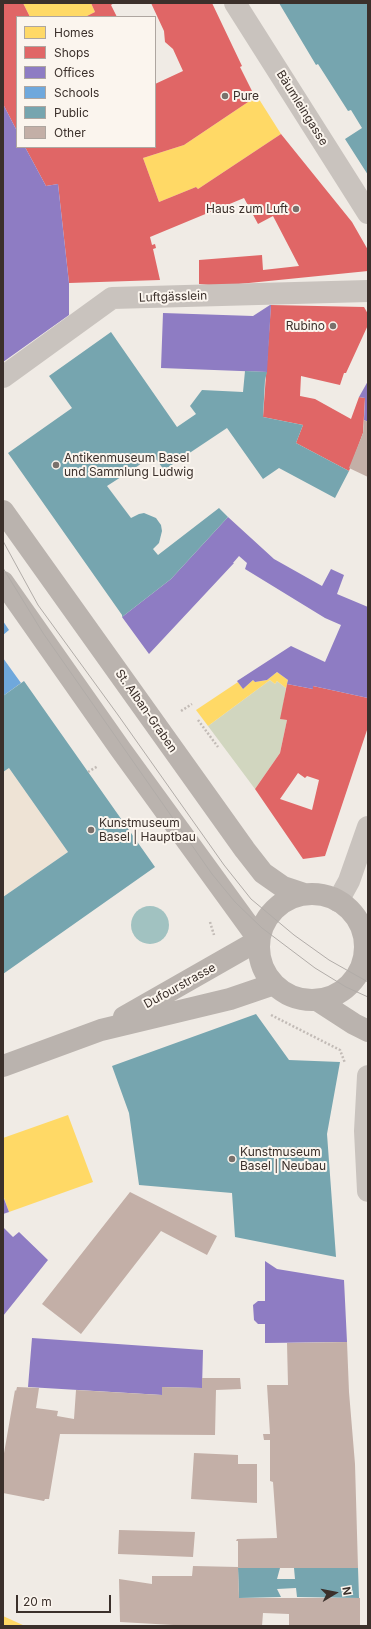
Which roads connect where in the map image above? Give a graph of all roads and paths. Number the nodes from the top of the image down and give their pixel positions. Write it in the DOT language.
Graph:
graph roads {
  1 [pos="235,3"];
  2 [pos="368,214"];
  3 [pos="368,291"];
  4 [pos="3,377"];
  5 [pos="3,510"];
  6 [pos="3,582"];
  7 [pos="192,704"];
  8 [pos="183,710"];
  9 [pos="198,720"];
  10 [pos="212,731"];
  11 [pos="208,734"];
  12 [pos="218,747"];
  13 [pos="368,827"];
  14 [pos="304,894"];
  15 [pos="338,901"];
  16 [pos="259,940"];
  17 [pos="366,945"];
  18 [pos="274,984"];
  19 [pos="317,1000"];
  20 [pos="271,1014"];
  21 [pos="101,1030"];
  22 [pos="368,1031"];
  23 [pos="345,1064"];
  24 [pos="3,1066"];
  25 [pos="368,1076"];
  26 [pos="368,1191"];
  1 -- 2 [label="street, Bäumleingasse"];
  3 -- 4 [label="street, Luftgässlein"];
  5 -- 14 [label="street, St. Alban-Graben"];
  6 -- 16 [label="street"];
  7 -- 8 [label="path"];
  9 -- 11 [label="path"];
  10 -- 11 [label="path"];
  11 -- 12 [label="path"];
  13 -- 15 [label="street"];
  14 -- 15 [label="street"];
  14 -- 16 [label="street"];
  15 -- 17 [label="street"];
  16 -- 18 [label="street"];
  16 -- 21 [label="street, Dufourstrasse"];
  17 -- 19 [label="street"];
  18 -- 19 [label="street"];
  18 -- 21 [label="street, Dufourstrasse"];
  19 -- 22 [label="street"];
  20 -- 23 [label="path"];
  21 -- 24 [label="street, Dufourstrasse"];
  25 -- 26 [label="street"];
}
